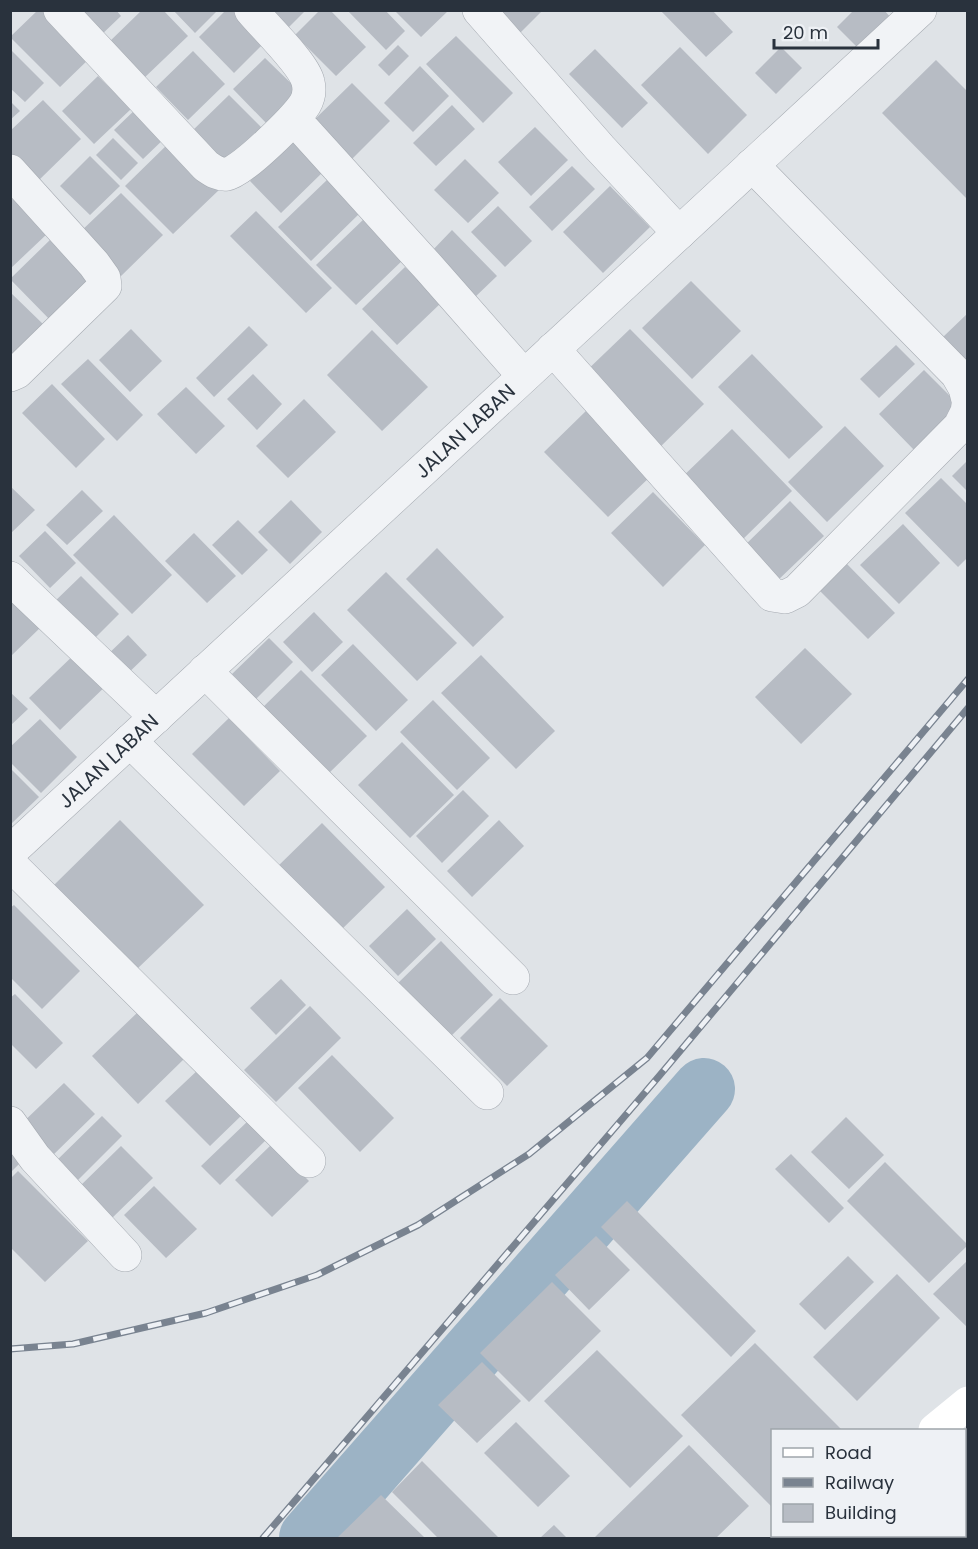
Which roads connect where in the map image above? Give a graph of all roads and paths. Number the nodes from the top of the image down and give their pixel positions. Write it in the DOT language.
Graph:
graph roads {
  1 [pos="60,10"];
  2 [pos="251,10"];
  3 [pos="478,10"];
  4 [pos="920,10"];
  5 [pos="294,119"];
  6 [pos="752,165"];
  7 [pos="10,171"];
  8 [pos="678,233"];
  9 [pos="553,350"];
  10 [pos="10,375"];
  11 [pos="524,376"];
  12 [pos="968,400"];
  13 [pos="968,405"];
  14 [pos="10,578"];
  15 [pos="205,671"];
  16 [pos="156,717"];
  17 [pos="130,741"];
  18 [pos="10,852"];
  19 [pos="10,864"];
  20 [pos="513,978"];
  21 [pos="486,1093"];
  22 [pos="10,1123"];
  23 [pos="309,1161"];
  24 [pos="125,1255"];
  25 [pos="968,1404"];
  26 [pos="937,1429"];
  1 -- 5 [label="street"];
  2 -- 5 [label="street"];
  3 -- 8 [label="street"];
  4 -- 6 [label="street, JALAN LABAN"];
  5 -- 11 [label="street"];
  6 -- 8 [label="street, JALAN LABAN"];
  6 -- 12 [label="street"];
  7 -- 10 [label="street"];
  8 -- 9 [label="street, JALAN LABAN"];
  9 -- 11 [label="street, JALAN LABAN"];
  9 -- 13 [label="street"];
  11 -- 15 [label="street, JALAN LABAN"];
  14 -- 16 [label="street"];
  15 -- 16 [label="street, JALAN LABAN"];
  15 -- 20 [label="street"];
  16 -- 17 [label="street, JALAN LABAN"];
  17 -- 18 [label="street, JALAN LABAN"];
  17 -- 21 [label="street"];
  19 -- 23 [label="street"];
  22 -- 24 [label="street"];
  25 -- 26 [label="main road"];
}
